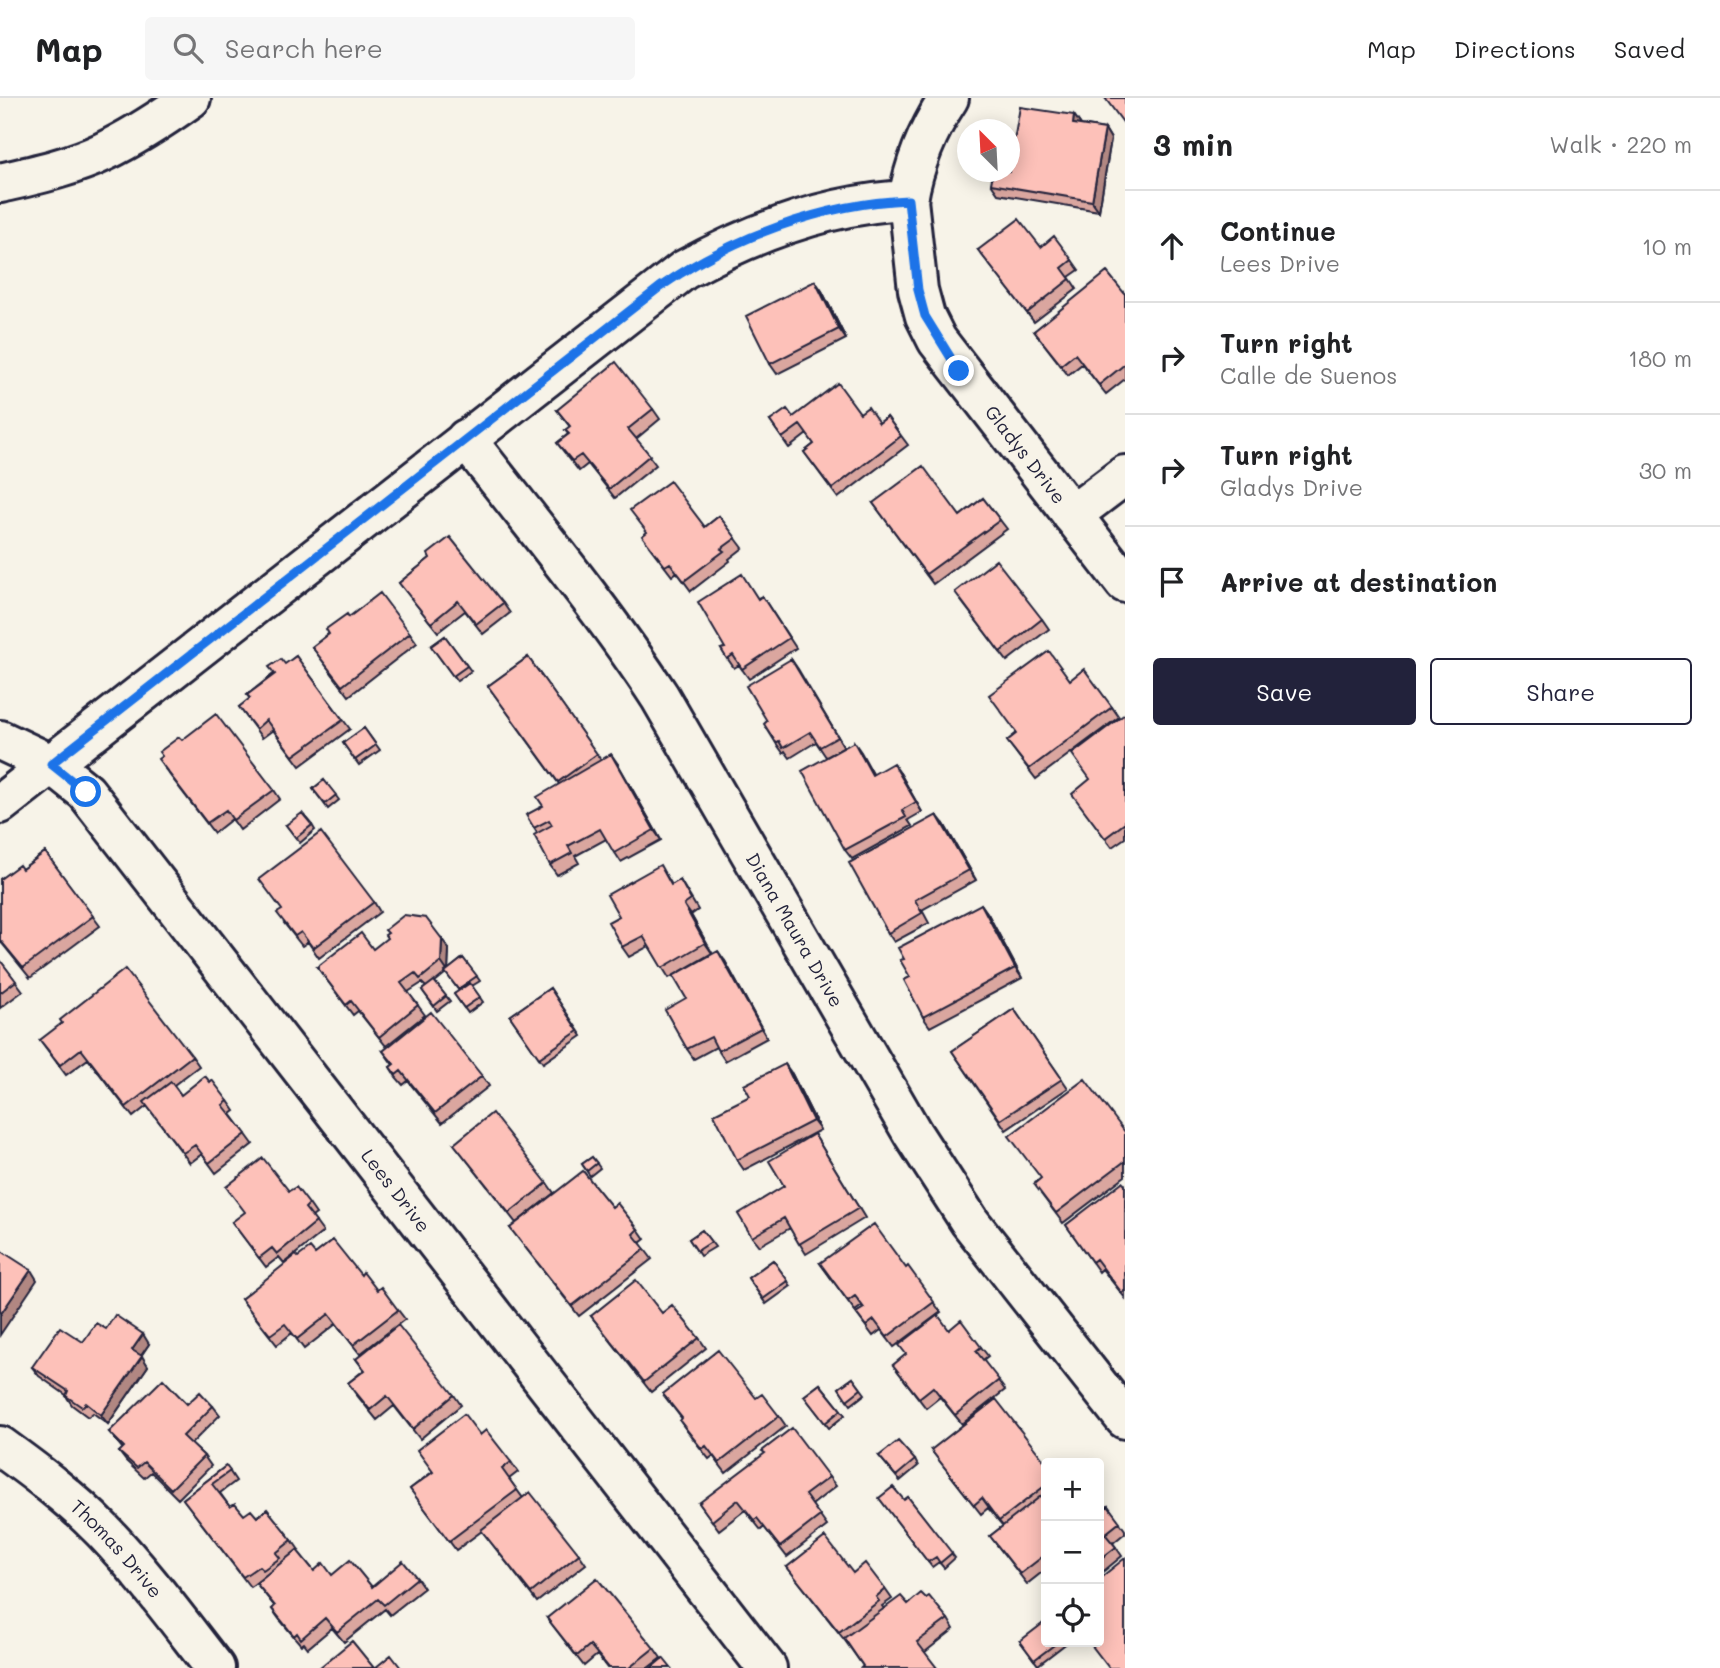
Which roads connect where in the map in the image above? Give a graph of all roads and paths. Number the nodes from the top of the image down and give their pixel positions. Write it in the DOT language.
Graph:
graph roads {
  1 [pos="191,98"];
  2 [pos="949,98"];
  3 [pos="0,183"];
  4 [pos="908,200"];
  5 [pos="466,439"];
  6 [pos="1125,475"];
  7 [pos="1072,515"];
  8 [pos="1125,583"];
  9 [pos="0,740"];
  10 [pos="51,764"];
  11 [pos="0,804"];
  12 [pos="1125,1419"];
  13 [pos="0,1446"];
  14 [pos="215,1668"];
  15 [pos="767,1668"];
  1 -- 3 [label="street"];
  2 -- 4 [label="street, Gladys Drive"];
  4 -- 5 [label="street"];
  4 -- 7 [label="street, Gladys Drive"];
  5 -- 10 [label="street"];
  5 -- 12 [label="street, Diana Maura Drive"];
  6 -- 7 [label="street"];
  7 -- 8 [label="street, Gladys Drive"];
  9 -- 10 [label="street, Lees Drive"];
  10 -- 11 [label="street"];
  10 -- 15 [label="street, Lees Drive"];
  13 -- 14 [label="street, Thomas Drive"];
}
